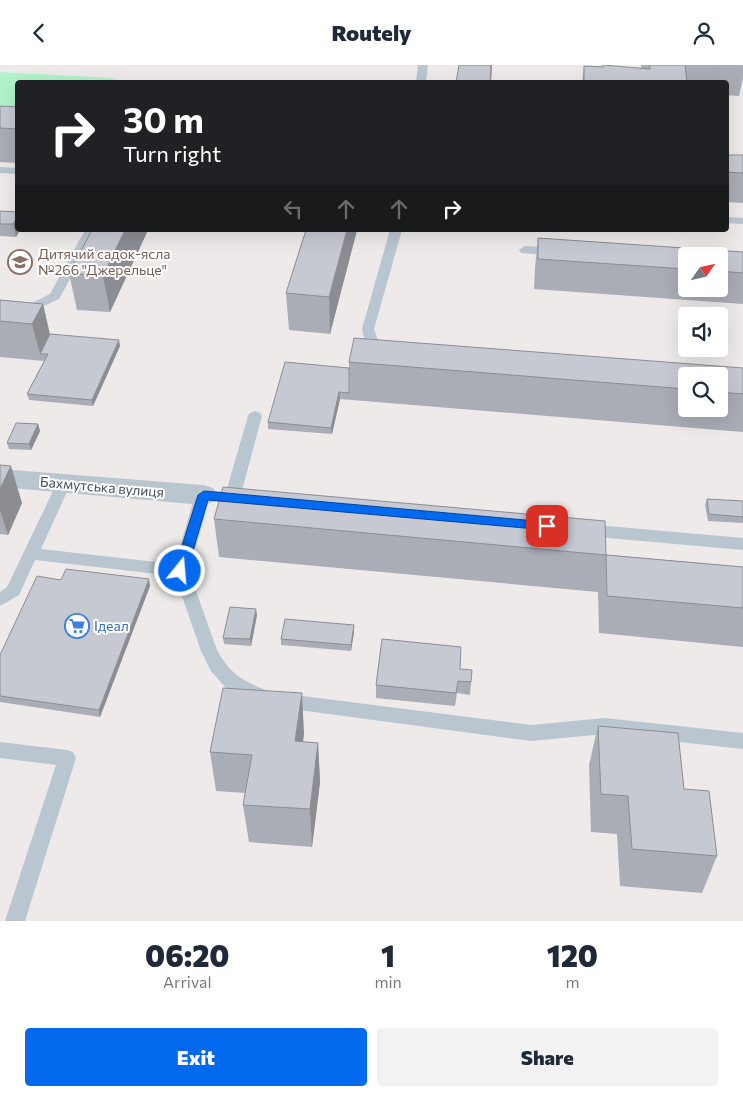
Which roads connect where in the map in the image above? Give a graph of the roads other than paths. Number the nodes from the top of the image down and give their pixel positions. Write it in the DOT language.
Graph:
graph roads {
  1 [pos="423,65"];
  2 [pos="421,80"];
  3 [pos="0,170"];
  4 [pos="15,171"];
  5 [pos="729,219"];
  6 [pos="743,221"];
  7 [pos="89,232"];
  8 [pos="395,232"];
  9 [pos="525,250"];
  10 [pos="572,252"];
  11 [pos="0,309"];
  12 [pos="397,354"];
  13 [pos="255,416"];
  14 [pos="0,478"];
  15 [pos="63,485"];
  16 [pos="204,495"];
  17 [pos="232,498"];
  18 [pos="252,499"];
  19 [pos="566,528"];
  20 [pos="743,544"];
  21 [pos="31,554"];
  22 [pos="180,571"];
  23 [pos="0,600"];
  24 [pos="743,741"];
  25 [pos="0,750"];
  26 [pos="15,921"];
  1 -- 2 [label="lane"];
  3 -- 4 [label="lane"];
  5 -- 6 [label="lane"];
  7 -- 11 [label="lane"];
  8 -- 12 [label="lane"];
  9 -- 10 [label="lane"];
  13 -- 17 [label="lane"];
  14 -- 15 [label="street, Бахмутська вулиця"];
  15 -- 16 [label="street, Бахмутська вулиця"];
  15 -- 21 [label="lane"];
  16 -- 17 [label="lane"];
  16 -- 22 [label="lane"];
  17 -- 18 [label="lane"];
  19 -- 20 [label="lane"];
  21 -- 22 [label="lane"];
  21 -- 23 [label="lane"];
  22 -- 24 [label="lane"];
  25 -- 26 [label="lane"];
}
